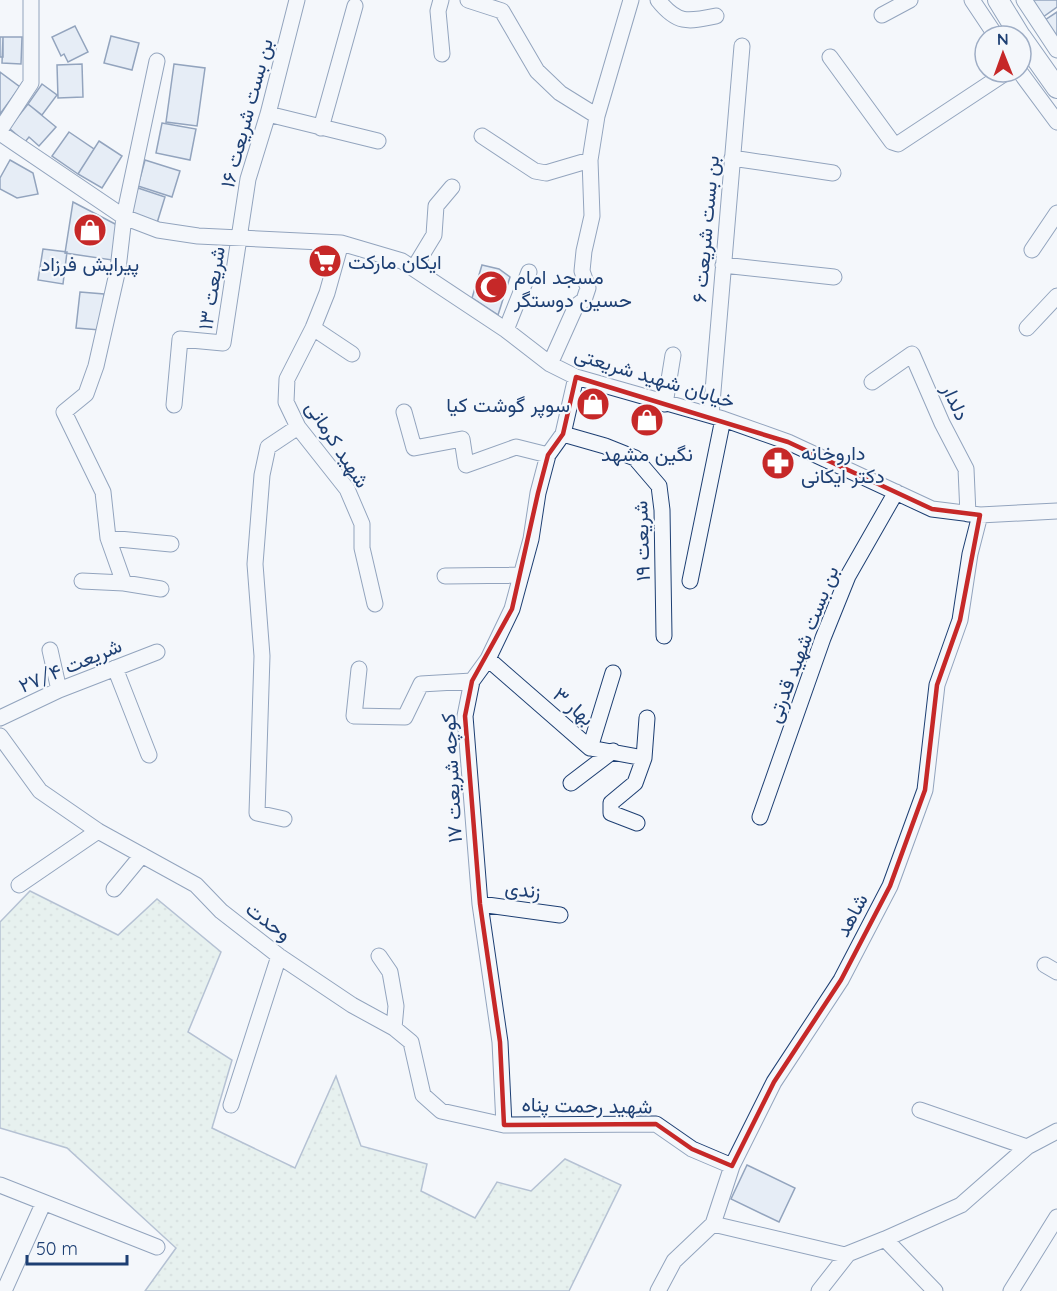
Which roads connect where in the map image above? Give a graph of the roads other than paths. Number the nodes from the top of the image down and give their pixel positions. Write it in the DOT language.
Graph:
graph roads {
  1 [pos="31,0"];
  2 [pos="297,0"];
  3 [pos="441,0"];
  4 [pos="468,0"];
  5 [pos="631,0"];
  6 [pos="658,0"];
  7 [pos="910,0"];
  8 [pos="972,0"];
  9 [pos="998,0"];
  10 [pos="1024,0"];
  11 [pos="355,6"];
  12 [pos="882,15"];
  13 [pos="716,16"];
  14 [pos="988,24"];
  15 [pos="1013,24"];
  16 [pos="742,46"];
  17 [pos="1057,50"];
  18 [pos="442,54"];
  19 [pos="830,57"];
  20 [pos="157,61"];
  21 [pos="1033,65"];
  22 [pos="989,84"];
  23 [pos="1029,84"];
  24 [pos="1057,88"];
  25 [pos="267,114"];
  26 [pos="597,116"];
  27 [pos="1057,122"];
  28 [pos="321,128"];
  29 [pos="0,131"];
  30 [pos="482,136"];
  31 [pos="378,141"];
  32 [pos="732,158"];
  33 [pos="590,160"];
  34 [pos="833,173"];
  35 [pos="452,187"];
  36 [pos="1057,213"];
  37 [pos="124,217"];
  38 [pos="240,237"];
  39 [pos="341,243"];
  40 [pos="1032,250"];
  41 [pos="723,265"];
  42 [pos="414,268"];
  43 [pos="529,272"];
  44 [pos="834,277"];
  45 [pos="1057,296"];
  46 [pos="313,328"];
  47 [pos="1027,328"];
  48 [pos="506,330"];
  49 [pos="352,354"];
  50 [pos="673,355"];
  51 [pos="550,364"];
  52 [pos="576,377"];
  53 [pos="872,382"];
  54 [pos="665,404"];
  55 [pos="174,405"];
  56 [pos="404,412"];
  57 [pos="717,417"];
  58 [pos="297,427"];
  59 [pos="563,434"];
  60 [pos="548,455"];
  61 [pos="896,492"];
  62 [pos="1057,511"];
  63 [pos="974,514"];
  64 [pos="108,538"];
  65 [pos="171,544"];
  66 [pos="521,575"];
  67 [pos="445,576"];
  68 [pos="82,581"];
  69 [pos="690,581"];
  70 [pos="124,583"];
  71 [pos="161,589"];
  72 [pos="375,604"];
  73 [pos="664,636"];
  74 [pos="50,650"];
  75 [pos="157,652"];
  76 [pos="488,659"];
  77 [pos="115,668"];
  78 [pos="359,669"];
  79 [pos="613,673"];
  80 [pos="472,681"];
  81 [pos="59,690"];
  82 [pos="0,717"];
  83 [pos="647,718"];
  84 [pos="0,736"];
  85 [pos="590,748"];
  86 [pos="613,751"];
  87 [pos="149,755"];
  88 [pos="644,758"];
  89 [pos="571,783"];
  90 [pos="760,817"];
  91 [pos="284,819"];
  92 [pos="637,823"];
  93 [pos="98,831"];
  94 [pos="142,855"];
  95 [pos="19,885"];
  96 [pos="114,889"];
  97 [pos="480,904"];
  98 [pos="560,915"];
  99 [pos="279,956"];
  100 [pos="379,956"];
  101 [pos="394,1028"];
  102 [pos="231,1105"];
  103 [pos="920,1110"];
  104 [pos="504,1125"];
  105 [pos="1057,1131"];
  106 [pos="1027,1147"];
  107 [pos="732,1166"];
  108 [pos="0,1185"];
  109 [pos="43,1203"];
  110 [pos="1057,1218"];
  111 [pos="713,1224"];
  112 [pos="885,1239"];
  113 [pos="157,1247"];
  114 [pos="848,1254"];
  115 [pos="4,1291"];
  116 [pos="658,1291"];
  117 [pos="819,1291"];
  118 [pos="935,1291"];
  119 [pos="1011,1291"];
  1 -- 29 [label="street"];
  2 -- 25 [label="street, بن بست شریعت ۱۶"];
  3 -- 18 [label="street"];
  4 -- 26 [label="street"];
  5 -- 26 [label="street"];
  6 -- 13 [label="street"];
  7 -- 12 [label="street"];
  8 -- 14 [label="street"];
  9 -- 15 [label="main road"];
  10 -- 17 [label="street"];
  11 -- 28 [label="street"];
  16 -- 32 [label="street, بن بست شریعت ۶"];
  19 -- 22 [label="street"];
  20 -- 37 [label="street"];
  21 -- 24 [label="main road"];
  23 -- 27 [label="street"];
  25 -- 28 [label="street"];
  25 -- 38 [label="street, بن بست شریعت ۱۶"];
  26 -- 33 [label="street"];
  28 -- 31 [label="street"];
  29 -- 37 [label="street, خیابان شهید شریعتی"];
  30 -- 33 [label="street"];
  32 -- 34 [label="street"];
  32 -- 41 [label="street, بن بست شریعت ۶"];
  33 -- 51 [label="street"];
  35 -- 42 [label="street"];
  36 -- 40 [label="street"];
  37 -- 38 [label="street, خیابان شهید شریعتی"];
  37 -- 64 [label="street"];
  38 -- 39 [label="street, خیابان شهید شریعتی"];
  38 -- 55 [label="street, شریعت ۱۳"];
  39 -- 42 [label="street, خیابان شهید شریعتی"];
  39 -- 46 [label="street, شهید کرمانی"];
  41 -- 44 [label="street"];
  41 -- 57 [label="street, بن بست شریعت ۶"];
  42 -- 48 [label="street, خیابان شهید شریعتی"];
  43 -- 48 [label="street"];
  45 -- 47 [label="street"];
  46 -- 49 [label="street"];
  46 -- 58 [label="street, شهید کرمانی"];
  48 -- 51 [label="street, خیابان شهید شریعتی"];
  50 -- 54 [label="street"];
  51 -- 52 [label="street, خیابان شهید شریعتی"];
  52 -- 54 [label="street, خیابان شهید شریعتی"];
  52 -- 59 [label="street, کوچه شریعت ۱۷"];
  53 -- 63 [label="street, دلدار"];
  54 -- 57 [label="street, خیابان شهید شریعتی"];
  56 -- 60 [label="street"];
  57 -- 61 [label="street, خیابان شهید شریعتی"];
  57 -- 69 [label="street, بن بست شریعت ۶"];
  58 -- 72 [label="street, شهید کرمانی"];
  58 -- 91 [label="street"];
  59 -- 60 [label="street, کوچه شریعت ۱۷"];
  59 -- 73 [label="street, شریعت ۱۹"];
  60 -- 66 [label="street, کوچه شریعت ۱۷"];
  61 -- 63 [label="street, خیابان شهید شریعتی"];
  61 -- 90 [label="street, بن بست شهید قدرتی"];
  62 -- 63 [label="street, خیابان شهید شریعتی"];
  63 -- 107 [label="street, شاهد"];
  64 -- 65 [label="street"];
  64 -- 70 [label="street"];
  66 -- 67 [label="street"];
  66 -- 76 [label="street, کوچه شریعت ۱۷"];
  68 -- 70 [label="street"];
  70 -- 71 [label="street"];
  74 -- 81 [label="street"];
  75 -- 77 [label="street, شریعت ۲۷/۴"];
  76 -- 80 [label="street, کوچه شریعت ۱۷"];
  76 -- 85 [label="street, بهار ۳"];
  77 -- 81 [label="street, شریعت ۲۷/۴"];
  77 -- 87 [label="street"];
  78 -- 80 [label="street"];
  79 -- 85 [label="street"];
  80 -- 97 [label="street, کوچه شریعت ۱۷"];
  81 -- 82 [label="street, شریعت ۲۷/۴"];
  83 -- 88 [label="street"];
  84 -- 93 [label="street, وحدت"];
  85 -- 86 [label="street, بهار ۳"];
  86 -- 88 [label="street, بهار ۳"];
  86 -- 89 [label="street"];
  88 -- 92 [label="street"];
  93 -- 94 [label="street, وحدت"];
  93 -- 95 [label="street"];
  94 -- 96 [label="street"];
  94 -- 99 [label="street, وحدت"];
  97 -- 98 [label="street, زندی"];
  97 -- 104 [label="street, کوچه شریعت ۱۷"];
  99 -- 101 [label="street, وحدت"];
  99 -- 102 [label="street"];
  100 -- 101 [label="street"];
  101 -- 104 [label="street, وحدت"];
  103 -- 106 [label="street"];
  104 -- 107 [label="street, شهید رحمت پناه"];
  105 -- 106 [label="street"];
  106 -- 112 [label="street"];
  107 -- 111 [label="street, شاهد"];
  108 -- 109 [label="street"];
  109 -- 113 [label="street"];
  109 -- 115 [label="street"];
  110 -- 119 [label="street"];
  111 -- 114 [label="street"];
  111 -- 116 [label="street, شاهد"];
  112 -- 114 [label="street"];
  112 -- 118 [label="street"];
  114 -- 117 [label="street"];
}
